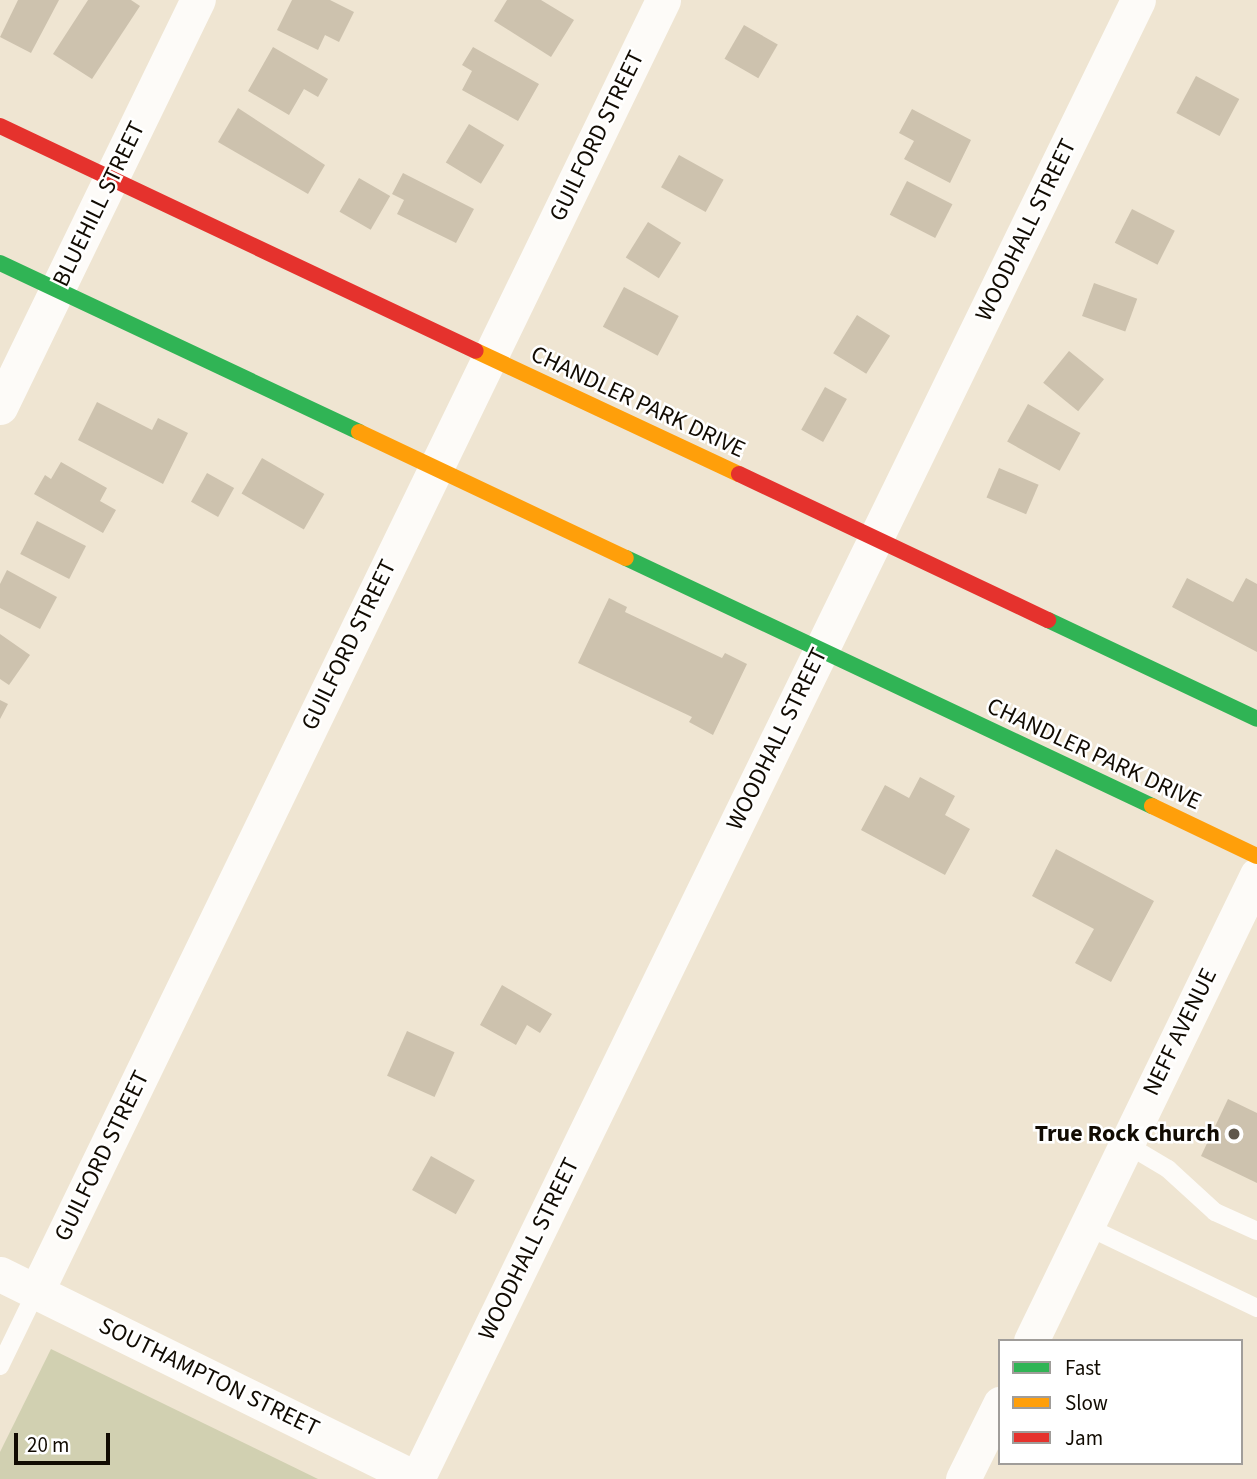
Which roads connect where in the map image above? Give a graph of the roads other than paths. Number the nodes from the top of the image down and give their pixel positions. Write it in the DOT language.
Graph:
graph roads {
  1 [pos="198,0"];
  2 [pos="663,0"];
  3 [pos="1138,0"];
  4 [pos="0,126"];
  5 [pos="111,179"];
  6 [pos="0,263"];
  7 [pos="57,290"];
  8 [pos="489,357"];
  9 [pos="0,407"];
  10 [pos="435,468"];
  11 [pos="874,538"];
  12 [pos="820,650"];
  13 [pos="1257,719"];
  14 [pos="1257,856"];
  15 [pos="1257,874"];
  16 [pos="1126,1144"];
  17 [pos="1086,1226"];
  18 [pos="1257,1231"];
  19 [pos="0,1275"];
  20 [pos="36,1292"];
  21 [pos="1257,1308"];
  22 [pos="1032,1339"];
  23 [pos="0,1366"];
  24 [pos="998,1408"];
  25 [pos="417,1479"];
  26 [pos="963,1479"];
  1 -- 5 [label="street, BLUEHILL STREET"];
  2 -- 8 [label="street, GUILFORD STREET"];
  3 -- 11 [label="street, WOODHALL STREET"];
  4 -- 5 [label="street, CHANDLER PARK DRIVE"];
  5 -- 7 [label="street, BLUEHILL STREET"];
  5 -- 8 [label="street, CHANDLER PARK DRIVE"];
  6 -- 7 [label="street, CHANDLER PARK DRIVE"];
  7 -- 9 [label="street, BLUEHILL STREET"];
  7 -- 10 [label="street, CHANDLER PARK DRIVE"];
  8 -- 10 [label="street, GUILFORD STREET"];
  8 -- 11 [label="street, CHANDLER PARK DRIVE"];
  10 -- 12 [label="street, CHANDLER PARK DRIVE"];
  10 -- 20 [label="street, GUILFORD STREET"];
  11 -- 12 [label="street, WOODHALL STREET"];
  11 -- 13 [label="street, CHANDLER PARK DRIVE"];
  12 -- 14 [label="street, CHANDLER PARK DRIVE"];
  12 -- 25 [label="street, WOODHALL STREET"];
  15 -- 16 [label="street, NEFF AVENUE"];
  16 -- 17 [label="street, NEFF AVENUE"];
  16 -- 18 [label="lane"];
  17 -- 21 [label="lane"];
  17 -- 22 [label="street, NEFF AVENUE"];
  19 -- 20 [label="street, SOUTHAMPTON STREET"];
  20 -- 23 [label="lane"];
  20 -- 25 [label="street, SOUTHAMPTON STREET"];
  24 -- 26 [label="street"];
}
